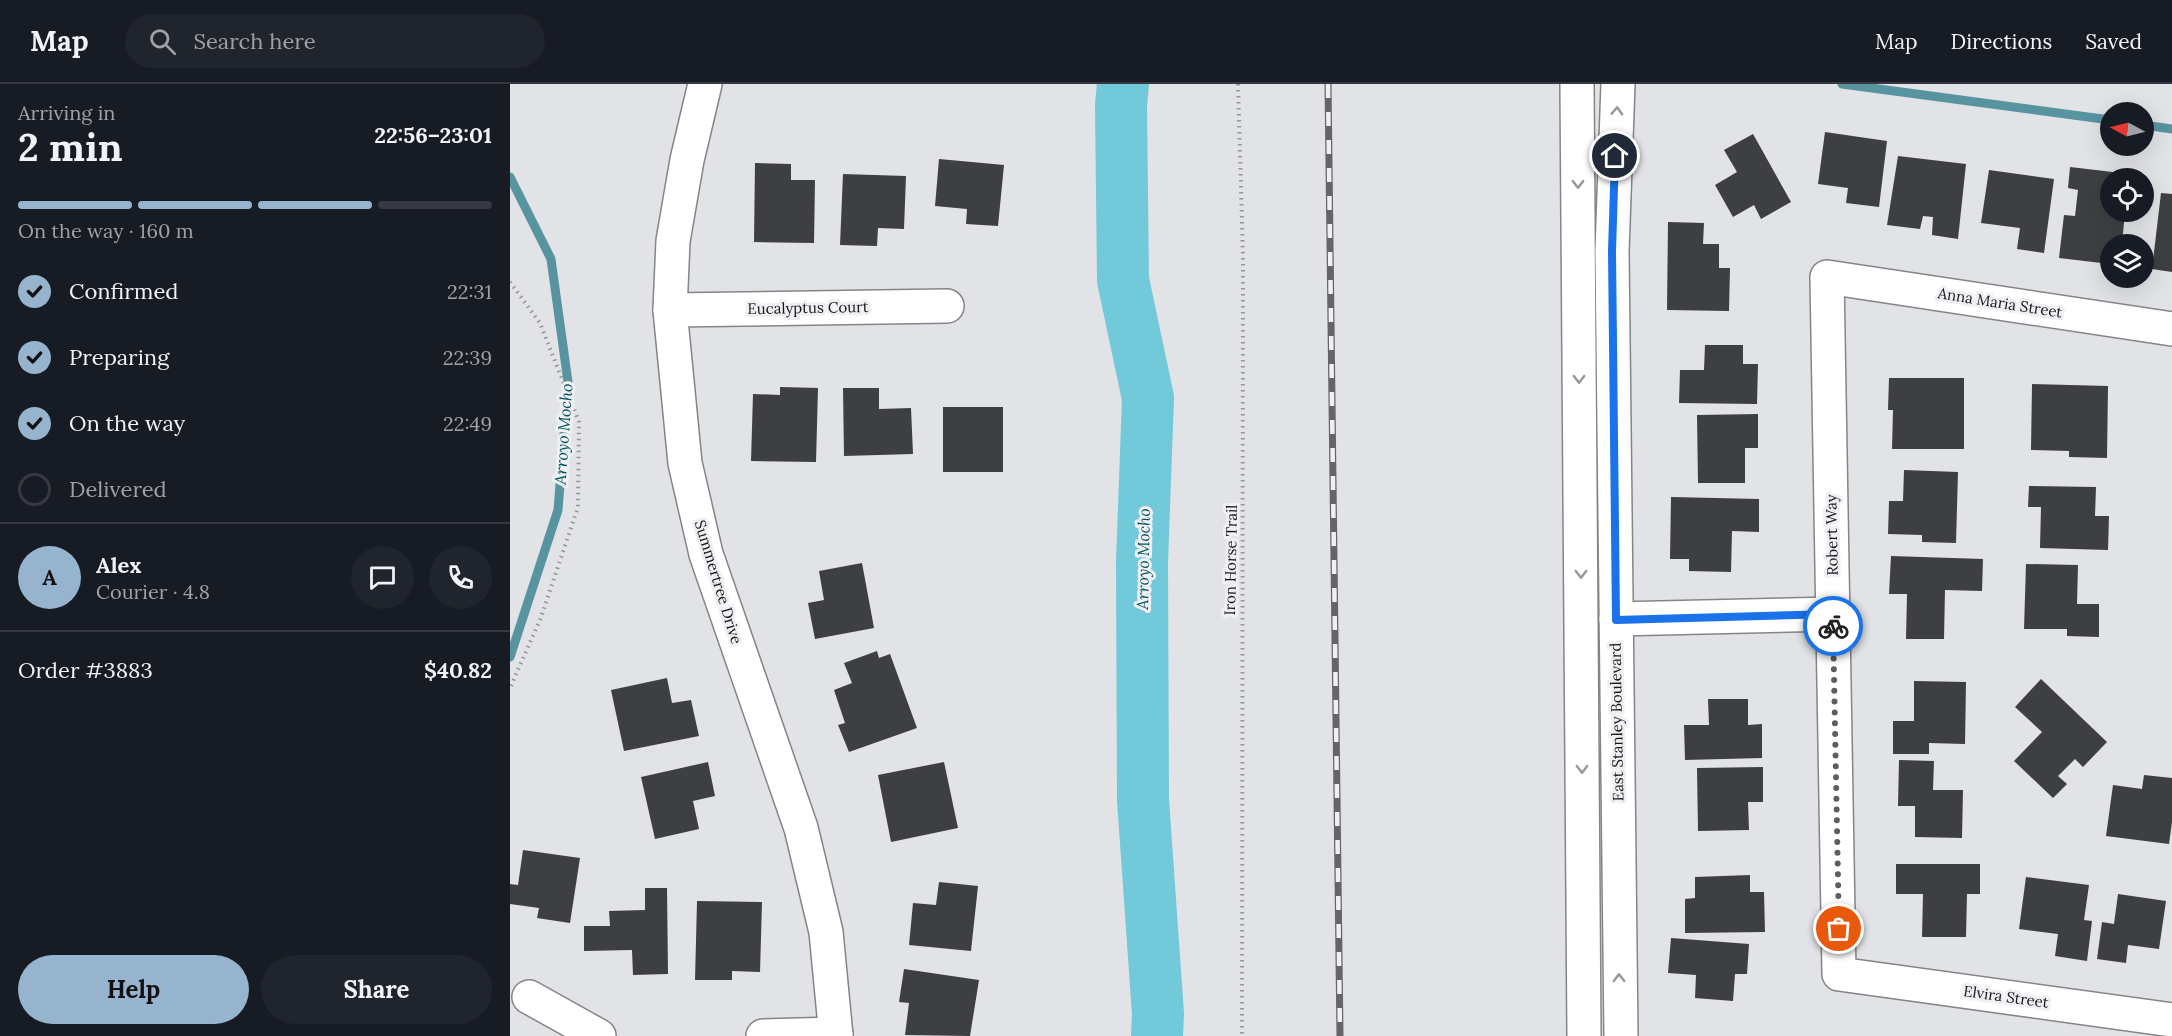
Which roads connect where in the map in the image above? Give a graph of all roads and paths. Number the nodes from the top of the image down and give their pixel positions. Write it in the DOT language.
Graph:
graph roads {
  1 [pos="705,84"];
  2 [pos="1238,84"];
  3 [pos="1577,84"];
  4 [pos="1618,84"];
  5 [pos="1827,277"];
  6 [pos="510,282"];
  7 [pos="946,306"];
  8 [pos="670,310"];
  9 [pos="2172,329"];
  10 [pos="1833,614"];
  11 [pos="1616,620"];
  12 [pos="510,688"];
  13 [pos="1839,974"];
  14 [pos="529,997"];
  15 [pos="2172,1020"];
  16 [pos="836,1035"];
  17 [pos="599,1036"];
  18 [pos="763,1036"];
  19 [pos="1242,1036"];
  20 [pos="1584,1036"];
  21 [pos="1620,1036"];
  1 -- 8 [label="street, Summertree Drive"];
  2 -- 19 [label="path, Iron Horse Trail"];
  3 -- 20 [label="street, one-way"];
  11 -- 4 [label="street, East Stanley Boulevard, one-way"];
  5 -- 9 [label="street, Anna Maria Street"];
  5 -- 10 [label="street, Robert Way"];
  6 -- 12 [label="path"];
  7 -- 8 [label="street, Eucalyptus Court"];
  8 -- 16 [label="street, Summertree Drive"];
  10 -- 11 [label="street"];
  10 -- 13 [label="street, Robert Way"];
  21 -- 11 [label="street, East Stanley Boulevard, one-way"];
  13 -- 15 [label="street, Elvira Street"];
  14 -- 17 [label="street"];
  16 -- 18 [label="street"];
}
